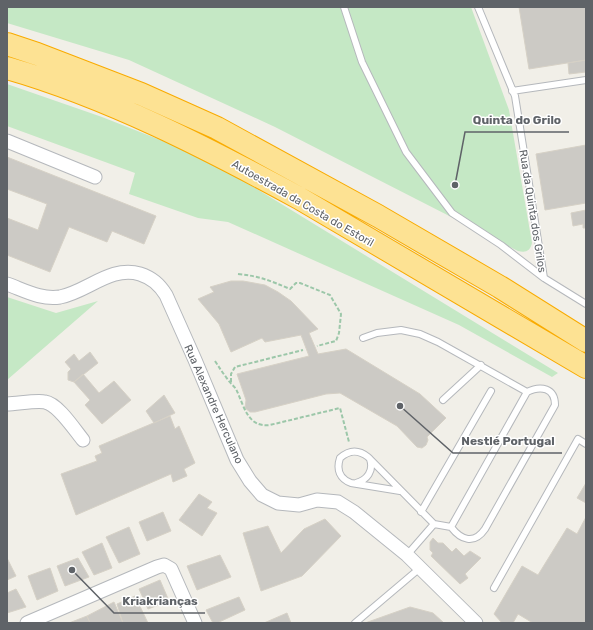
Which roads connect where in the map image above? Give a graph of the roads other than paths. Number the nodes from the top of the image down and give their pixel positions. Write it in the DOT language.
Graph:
graph roads {
  1 [pos="344,7"];
  2 [pos="478,7"];
  3 [pos="7,44"];
  4 [pos="7,68"];
  5 [pos="586,80"];
  6 [pos="512,91"];
  7 [pos="7,141"];
  8 [pos="95,177"];
  9 [pos="544,278"];
  10 [pos="7,284"];
  11 [pos="586,304"];
  12 [pos="363,338"];
  13 [pos="586,341"];
  14 [pos="480,366"];
  15 [pos="586,367"];
  16 [pos="491,391"];
  17 [pos="527,392"];
  18 [pos="443,400"];
  19 [pos="7,404"];
  20 [pos="83,440"];
  21 [pos="586,444"];
  22 [pos="370,459"];
  23 [pos="354,484"];
  24 [pos="400,491"];
  25 [pos="421,512"];
  26 [pos="434,524"];
  27 [pos="451,526"];
  28 [pos="407,555"];
  29 [pos="420,568"];
  30 [pos="494,588"];
  31 [pos="27,623"];
  32 [pos="195,623"];
  33 [pos="355,623"];
  34 [pos="476,623"];
  1 -- 9 [label="lane"];
  2 -- 6 [label="lane, Rua da Quinta dos Grilos"];
  3 -- 13 [label="highway, Autoestrada da Costa do Estoril"];
  4 -- 15 [label="highway, Autoestrada da Costa do Estoril"];
  5 -- 6 [label="lane"];
  6 -- 9 [label="lane, Rua da Quinta dos Grilos"];
  7 -- 8 [label="street"];
  9 -- 11 [label="lane, Rua da Quinta dos Grilos"];
  10 -- 28 [label="street, Rua Alexandre Herculano"];
  12 -- 14 [label="lane"];
  14 -- 17 [label="lane"];
  14 -- 18 [label="lane"];
  16 -- 25 [label="lane"];
  17 -- 27 [label="lane"];
  17 -- 27 [label="lane"];
  19 -- 20 [label="street"];
  21 -- 30 [label="lane"];
  22 -- 23 [label="lane"];
  22 -- 23 [label="lane"];
  22 -- 24 [label="lane"];
  23 -- 24 [label="lane"];
  24 -- 25 [label="lane"];
  25 -- 26 [label="lane"];
  26 -- 27 [label="lane"];
  26 -- 28 [label="lane"];
  28 -- 29 [label="street, Rua Alexandre Herculano"];
  29 -- 33 [label="lane"];
  29 -- 34 [label="street, Rua Alexandre Herculano"];
  31 -- 32 [label="street"];
}
